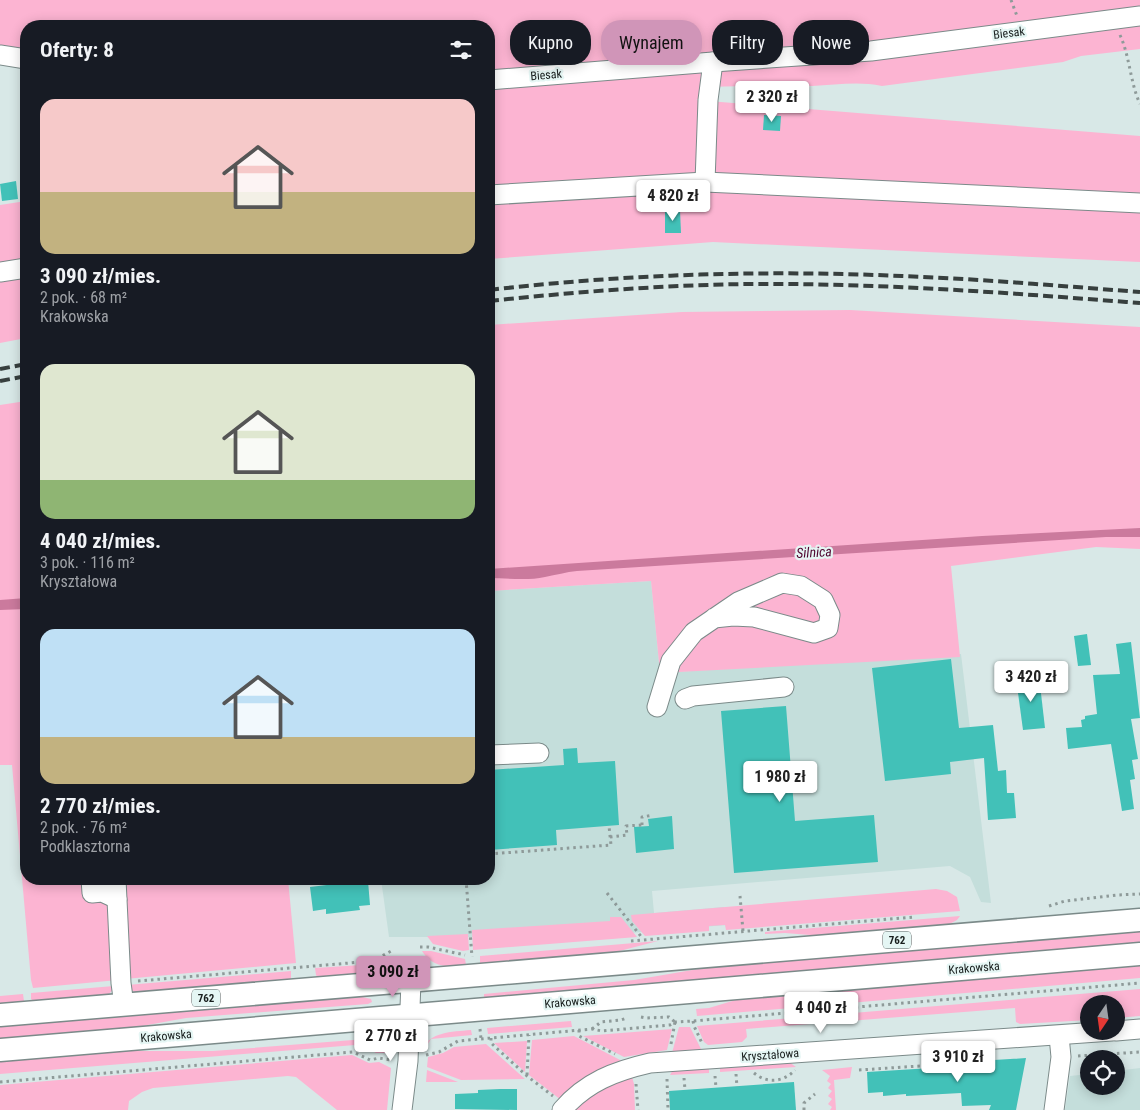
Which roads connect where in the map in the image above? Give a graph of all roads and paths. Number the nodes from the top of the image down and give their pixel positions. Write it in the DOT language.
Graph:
graph roads {
  1 [pos="1140,16"];
  2 [pos="1106,21"];
  3 [pos="0,56"];
  4 [pos="783,57"];
  5 [pos="20,58"];
  6 [pos="712,62"];
  7 [pos="713,65"];
  8 [pos="495,80"];
  9 [pos="1140,104"];
  10 [pos="705,182"];
  11 [pos="495,195"];
  12 [pos="1140,203"];
  13 [pos="20,269"];
  14 [pos="0,272"];
  15 [pos="714,618"];
  16 [pos="784,687"];
  17 [pos="685,699"];
  18 [pos="657,707"];
  19 [pos="539,753"];
  20 [pos="495,755"];
  21 [pos="653,815"];
  22 [pos="609,826"];
  23 [pos="610,837"];
  24 [pos="495,854"];
  25 [pos="91,885"];
  26 [pos="116,885"];
  27 [pos="466,885"];
  28 [pos="607,892"];
  29 [pos="1140,894"];
  30 [pos="740,896"];
  31 [pos="117,899"];
  32 [pos="1041,907"];
  33 [pos="921,917"];
  34 [pos="1140,920"];
  35 [pos="743,931"];
  36 [pos="643,940"];
  37 [pos="624,941"];
  38 [pos="420,947"];
  39 [pos="394,950"];
  40 [pos="482,954"];
  41 [pos="1140,954"];
  42 [pos="472,955"];
  43 [pos="473,960"];
  44 [pos="411,981"];
  45 [pos="1140,983"];
  46 [pos="122,994"];
  47 [pos="0,1015"];
  48 [pos="409,1017"];
  49 [pos="675,1022"];
  50 [pos="480,1029"];
  51 [pos="592,1029"];
  52 [pos="1140,1029"];
  53 [pos="578,1030"];
  54 [pos="1125,1030"];
  55 [pos="1080,1034"];
  56 [pos="529,1035"];
  57 [pos="1059,1036"];
  58 [pos="490,1038"];
  59 [pos="481,1039"];
  60 [pos="0,1050"];
  61 [pos="669,1052"];
  62 [pos="617,1055"];
  63 [pos="425,1056"];
  64 [pos="976,1059"];
  65 [pos="396,1060"];
  66 [pos="858,1070"];
  67 [pos="527,1076"];
  68 [pos="789,1076"];
  69 [pos="736,1078"];
  70 [pos="760,1078"];
  71 [pos="667,1079"];
  72 [pos="715,1079"];
  73 [pos="0,1082"];
  74 [pos="685,1083"];
  75 [pos="737,1086"];
  76 [pos="716,1088"];
  77 [pos="686,1090"];
  78 [pos="815,1094"];
  79 [pos="562,1109"];
  80 [pos="402,1110"];
  81 [pos="668,1110"];
  82 [pos="804,1110"];
  83 [pos="1054,1110"];
  1 -- 2 [label="street, Biesak"];
  2 -- 4 [label="street, Biesak"];
  2 -- 9 [label="path"];
  3 -- 5 [label="street"];
  6 -- 8 [label="street, Biesak"];
  7 -- 10 [label="street"];
  10 -- 11 [label="street"];
  10 -- 12 [label="street"];
  13 -- 14 [label="street"];
  15 -- 15 [label="street"];
  15 -- 18 [label="street"];
  16 -- 17 [label="street"];
  19 -- 20 [label="street"];
  21 -- 23 [label="path"];
  22 -- 23 [label="path"];
  23 -- 24 [label="path"];
  25 -- 31 [label="street"];
  26 -- 31 [label="street"];
  27 -- 42 [label="path"];
  28 -- 36 [label="path"];
  29 -- 32 [label="path"];
  30 -- 35 [label="path"];
  31 -- 46 [label="street"];
  33 -- 35 [label="path"];
  34 -- 44 [label="main road, 762"];
  35 -- 36 [label="path"];
  36 -- 37 [label="path"];
  38 -- 42 [label="path"];
  39 -- 46 [label="path"];
  40 -- 42 [label="path"];
  41 -- 48 [label="main road, Krakowska"];
  42 -- 43 [label="path"];
  44 -- 46 [label="main road, 762"];
  44 -- 48 [label="street"];
  45 -- 49 [label="path"];
  46 -- 47 [label="main road, 762"];
  48 -- 60 [label="main road, Krakowska"];
  48 -- 80 [label="street"];
  49 -- 51 [label="path"];
  49 -- 51 [label="path"];
  49 -- 61 [label="path"];
  50 -- 59 [label="path"];
  51 -- 53 [label="path"];
  52 -- 54 [label="street"];
  53 -- 56 [label="path"];
  53 -- 62 [label="path"];
  55 -- 57 [label="street, Kryształowa"];
  56 -- 58 [label="path"];
  56 -- 67 [label="path"];
  57 -- 79 [label="street, Kryształowa"];
  57 -- 83 [label="street"];
  58 -- 59 [label="path"];
  58 -- 67 [label="path"];
  59 -- 63 [label="path"];
  64 -- 66 [label="path"];
  65 -- 73 [label="path"];
  67 -- 79 [label="path"];
  68 -- 70 [label="path"];
  69 -- 75 [label="path"];
  71 -- 81 [label="path"];
  72 -- 76 [label="path"];
  74 -- 77 [label="path"];
  78 -- 82 [label="path"];
}
